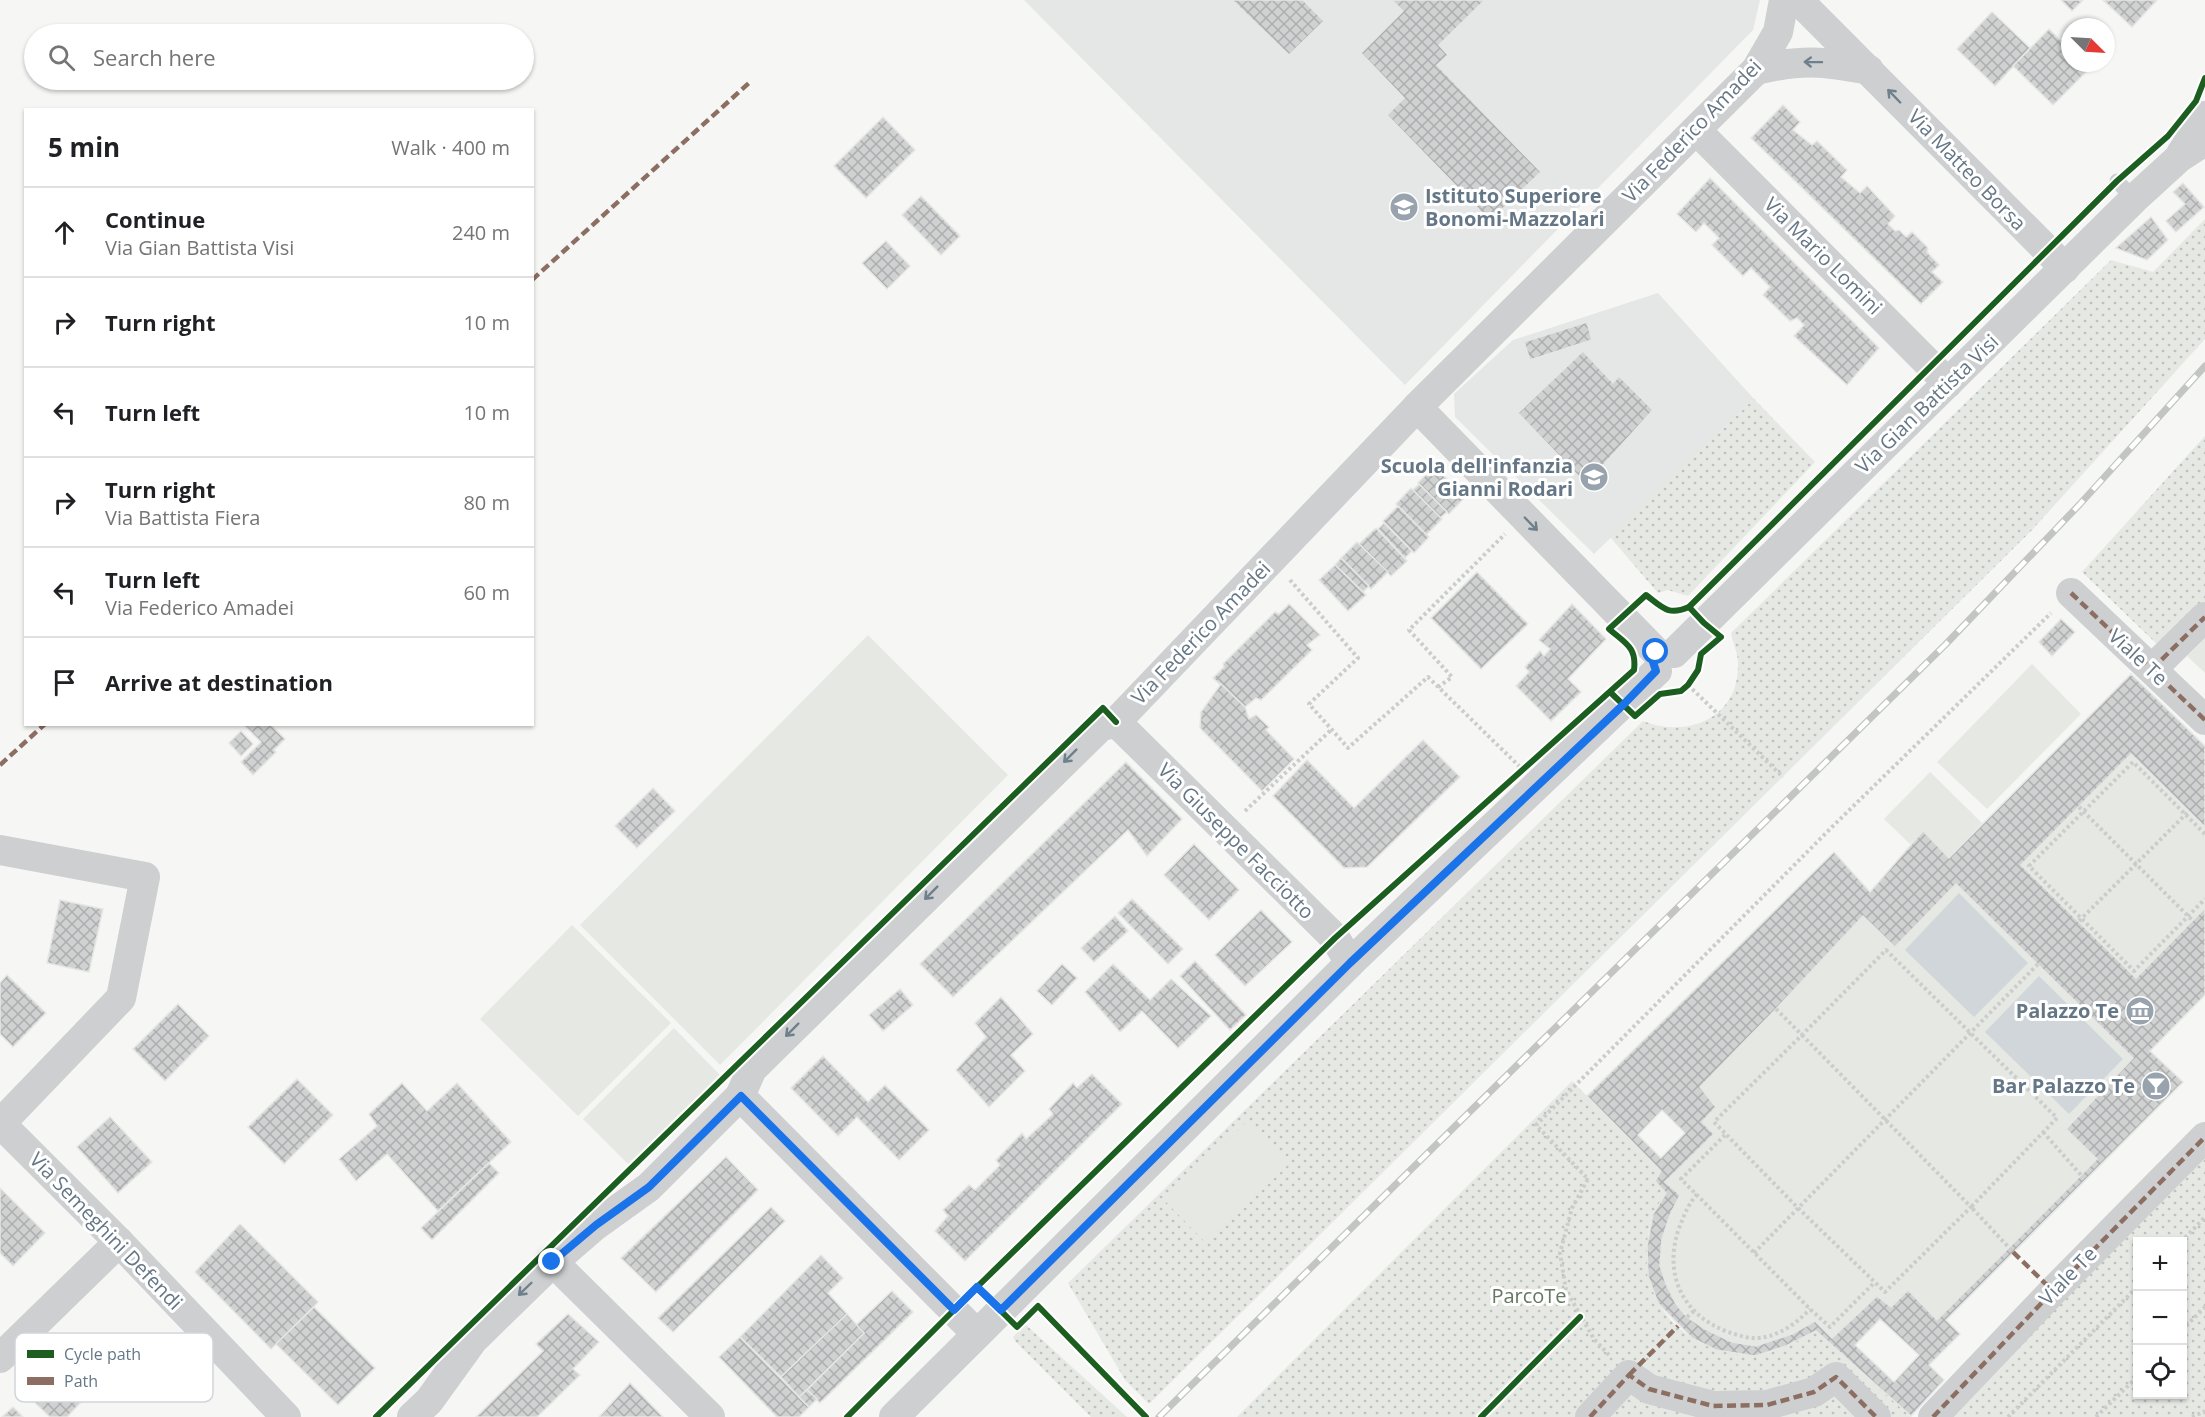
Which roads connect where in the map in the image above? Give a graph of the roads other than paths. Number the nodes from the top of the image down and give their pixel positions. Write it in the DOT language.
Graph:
graph roads {
  1 [pos="1784,0"];
  2 [pos="1798,0"];
  3 [pos="1756,70"];
  4 [pos="1869,70"];
  5 [pos="2205,116"];
  6 [pos="1696,130"];
  7 [pos="2205,141"];
  8 [pos="2180,157"];
  9 [pos="2065,268"];
  10 [pos="1948,383"];
  11 [pos="1417,407"];
  12 [pos="2071,593"];
  13 [pos="2205,617"];
  14 [pos="1662,659"];
  15 [pos="2152,669"];
  16 [pos="2205,720"];
  17 [pos="1116,722"];
  18 [pos="0,850"];
  19 [pos="1350,963"];
  20 [pos="741,1096"];
  21 [pos="0,1124"];
  22 [pos="2205,1137"];
  23 [pos="119,1242"];
  24 [pos="552,1262"];
  25 [pos="26,1333"];
  26 [pos="206,1333"];
  27 [pos="977,1334"];
  28 [pos="213,1341"];
  29 [pos="15,1343"];
  30 [pos="0,1358"];
  31 [pos="286,1417"];
  32 [pos="412,1417"];
  33 [pos="710,1417"];
  34 [pos="894,1417"];
  35 [pos="1590,1417"];
  36 [pos="1876,1417"];
  37 [pos="1934,1417"];
  1 -- 3 [label="street, Via Federico Amadei"];
  2 -- 4 [label="street, Via Matteo Borsa"];
  4 -- 3 [label="street, one-way"];
  3 -- 6 [label="street, Via Federico Amadei"];
  9 -- 4 [label="street, Via Matteo Borsa, one-way"];
  5 -- 8 [label="street, Via Gian Battista Visi"];
  6 -- 10 [label="street, Via Mario Lomini"];
  6 -- 11 [label="street, Via Federico Amadei"];
  7 -- 8 [label="street, Via Gian Battista Visi"];
  8 -- 9 [label="street, Via Gian Battista Visi"];
  9 -- 10 [label="street, Via Gian Battista Visi"];
  10 -- 14 [label="street, Via Gian Battista Visi"];
  11 -- 14 [label="street, one-way"];
  11 -- 17 [label="street, Via Federico Amadei"];
  12 -- 15 [label="street, Viale Te"];
  13 -- 15 [label="street"];
  14 -- 19 [label="street, Via Gian Battista Visi"];
  15 -- 16 [label="street, Viale Te"];
  17 -- 19 [label="street, Via Giuseppe Facciotto"];
  17 -- 20 [label="street, Via Federico Amadei, one-way"];
  18 -- 21 [label="street"];
  19 -- 27 [label="street, Via Gian Battista Visi"];
  20 -- 24 [label="street, Via Federico Amadei"];
  20 -- 27 [label="street"];
  21 -- 23 [label="street, Via Semeghini Defendi"];
  22 -- 37 [label="street, Viale Te"];
  23 -- 25 [label="street"];
  23 -- 26 [label="street, Via Semeghini Defendi"];
  24 -- 32 [label="street, Via Federico Amadei, one-way"];
  24 -- 33 [label="street"];
  27 -- 34 [label="street, Via Gian Battista Visi"];
  28 -- 31 [label="street, Via Semeghini Defendi"];
  29 -- 30 [label="street"];
  35 -- 36 [label="street"];
}
